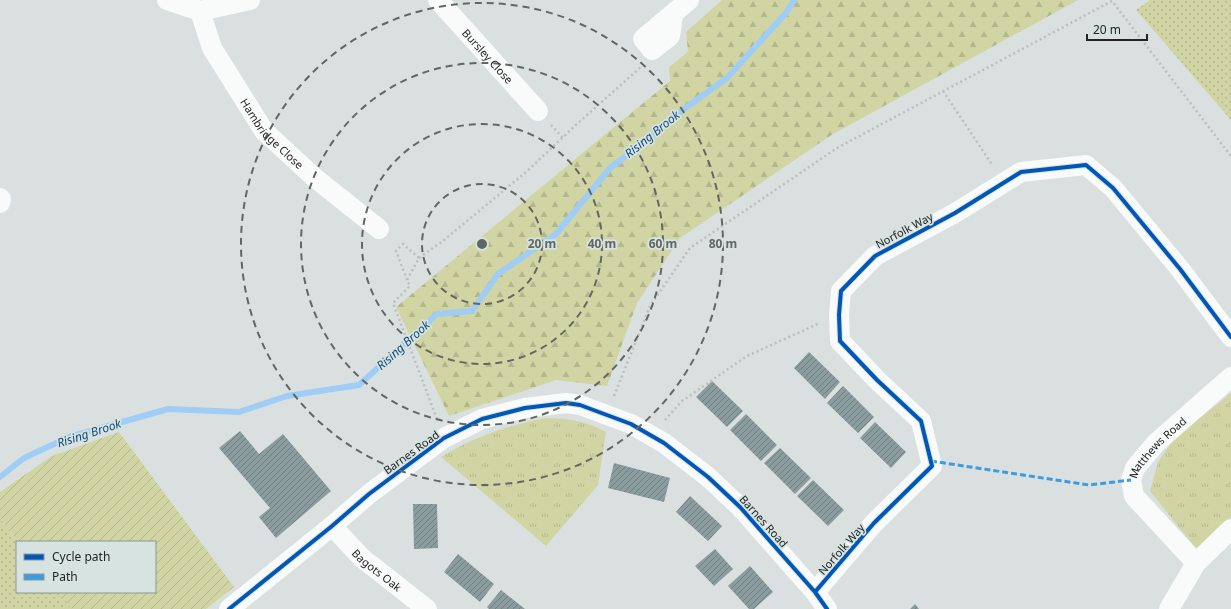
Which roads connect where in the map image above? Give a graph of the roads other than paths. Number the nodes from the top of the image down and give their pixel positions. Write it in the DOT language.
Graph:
graph roads {
  1 [pos="167,0"];
  2 [pos="250,0"];
  3 [pos="438,0"];
  4 [pos="689,0"];
  5 [pos="200,11"];
  6 [pos="673,15"];
  7 [pos="538,111"];
  8 [pos="0,198"];
  9 [pos="0,203"];
  10 [pos="379,228"];
  11 [pos="1231,337"];
  12 [pos="1231,377"];
  13 [pos="332,526"];
  14 [pos="1231,529"];
  15 [pos="1196,563"];
  16 [pos="815,592"];
  17 [pos="229,609"];
  18 [pos="427,609"];
  19 [pos="827,609"];
  20 [pos="1169,609"];
  1 -- 5 [label="street"];
  2 -- 5 [label="street"];
  3 -- 7 [label="street, Bursley Close"];
  4 -- 6 [label="street"];
  5 -- 10 [label="street, Hambridge Close"];
  8 -- 9 [label="street"];
  11 -- 16 [label="street, Norfolk Way"];
  12 -- 15 [label="street, Matthews Road"];
  13 -- 16 [label="street, Barnes Road"];
  13 -- 17 [label="street, Barnes Road"];
  13 -- 18 [label="street, Bagots Oak"];
  14 -- 15 [label="street"];
  15 -- 20 [label="street"];
  16 -- 19 [label="street, Barnes Road"];
}
